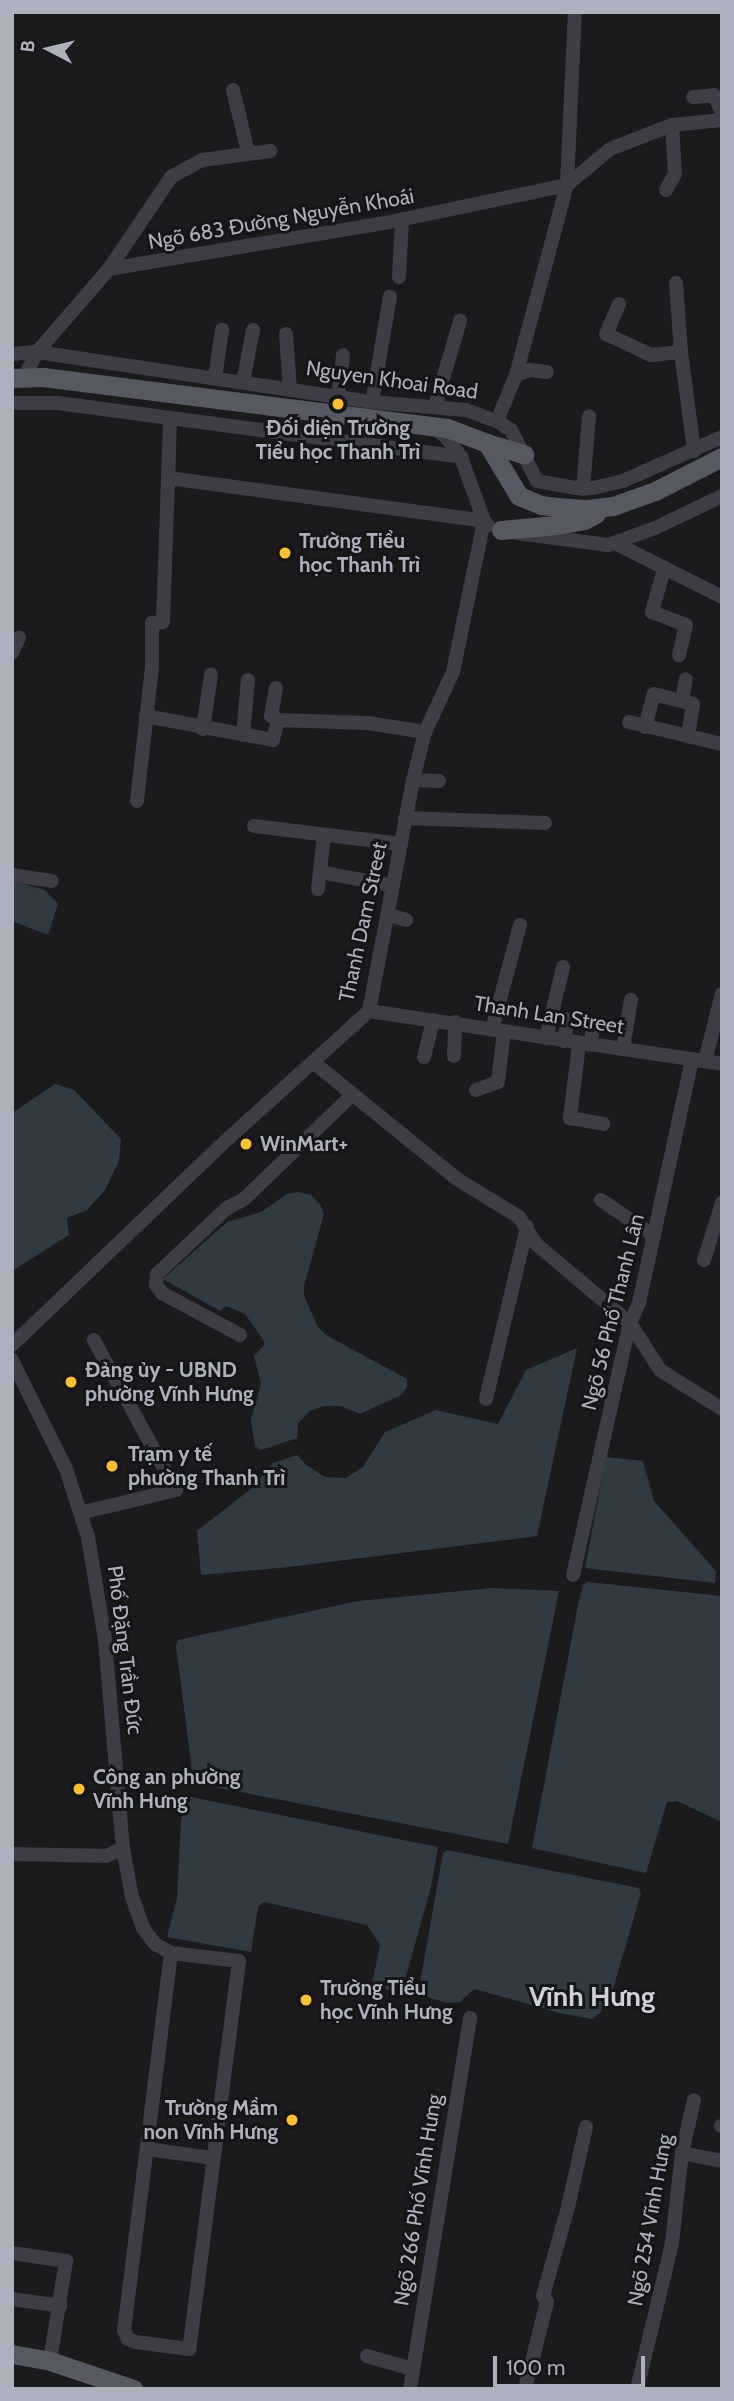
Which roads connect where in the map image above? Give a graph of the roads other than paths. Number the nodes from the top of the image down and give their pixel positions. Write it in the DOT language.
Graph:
graph roads {
  1 [pos="575,12"];
  2 [pos="233,90"];
  3 [pos="693,97"];
  4 [pos="722,112"];
  5 [pos="722,120"];
  6 [pos="672,125"];
  7 [pos="270,151"];
  8 [pos="248,152"];
  9 [pos="567,185"];
  10 [pos="666,190"];
  11 [pos="402,219"];
  12 [pos="109,269"];
  13 [pos="399,277"];
  14 [pos="676,283"];
  15 [pos="390,297"];
  16 [pos="619,304"];
  17 [pos="460,321"];
  18 [pos="222,330"];
  19 [pos="253,330"];
  20 [pos="286,334"];
  21 [pos="37,352"];
  22 [pos="681,352"];
  23 [pos="12,354"];
  24 [pos="343,355"];
  25 [pos="547,372"];
  26 [pos="516,375"];
  27 [pos="19,377"];
  28 [pos="215,378"];
  29 [pos="243,382"];
  30 [pos="290,389"];
  31 [pos="338,397"];
  32 [pos="372,402"];
  33 [pos="12,403"];
  34 [pos="435,406"];
  35 [pos="589,416"];
  36 [pos="170,418"];
  37 [pos="497,421"];
  38 [pos="432,426"];
  39 [pos="722,437"];
  40 [pos="487,443"];
  41 [pos="694,451"];
  42 [pos="524,454"];
  43 [pos="461,457"];
  44 [pos="722,457"];
  45 [pos="168,478"];
  46 [pos="583,489"];
  47 [pos="722,496"];
  48 [pos="604,508"];
  49 [pos="492,526"];
  50 [pos="615,543"];
  51 [pos="664,569"];
  52 [pos="722,597"];
  53 [pos="19,638"];
  54 [pos="12,653"];
  55 [pos="679,654"];
  56 [pos="211,675"];
  57 [pos="686,679"];
  58 [pos="248,680"];
  59 [pos="276,688"];
  60 [pos="682,701"];
  61 [pos="146,716"];
  62 [pos="278,720"];
  63 [pos="629,722"];
  64 [pos="645,727"];
  65 [pos="203,729"];
  66 [pos="425,732"];
  67 [pos="243,735"];
  68 [pos="688,737"];
  69 [pos="722,744"];
  70 [pos="414,780"];
  71 [pos="439,781"];
  72 [pos="137,801"];
  73 [pos="405,818"];
  74 [pos="545,823"];
  75 [pos="254,827"];
  76 [pos="324,835"];
  77 [pos="401,844"];
  78 [pos="320,872"];
  79 [pos="12,875"];
  80 [pos="52,881"];
  81 [pos="393,886"];
  82 [pos="318,889"];
  83 [pos="389,915"];
  84 [pos="406,920"];
  85 [pos="520,925"];
  86 [pos="563,967"];
  87 [pos="722,994"];
  88 [pos="631,1000"];
  89 [pos="369,1011"];
  90 [pos="568,1018"];
  91 [pos="433,1020"];
  92 [pos="455,1022"];
  93 [pos="594,1024"];
  94 [pos="498,1030"];
  95 [pos="546,1038"];
  96 [pos="564,1041"];
  97 [pos="584,1044"];
  98 [pos="623,1049"];
  99 [pos="454,1056"];
  100 [pos="424,1057"];
  101 [pos="699,1060"];
  102 [pos="313,1062"];
  103 [pos="722,1064"];
  104 [pos="476,1090"];
  105 [pos="352,1095"];
  106 [pos="603,1124"];
  107 [pos="601,1200"];
  108 [pos="722,1203"];
  109 [pos="527,1227"];
  110 [pos="654,1236"];
  111 [pos="704,1260"];
  112 [pos="630,1323"];
  113 [pos="240,1335"];
  114 [pos="94,1340"];
  115 [pos="12,1345"];
  116 [pos="12,1360"];
  117 [pos="486,1399"];
  118 [pos="722,1409"];
  119 [pos="80,1513"];
  120 [pos="573,1575"];
  121 [pos="123,1848"];
  122 [pos="12,1854"];
  123 [pos="171,1953"];
  124 [pos="470,2018"];
  125 [pos="694,2100"];
  126 [pos="586,2127"];
  127 [pos="147,2149"];
  128 [pos="682,2153"];
  129 [pos="213,2158"];
  130 [pos="722,2161"];
  131 [pos="12,2253"];
  132 [pos="12,2299"];
  133 [pos="61,2306"];
  134 [pos="12,2354"];
  135 [pos="367,2356"];
  136 [pos="50,2361"];
  137 [pos="412,2370"];
  138 [pos="133,2389"];
  139 [pos="410,2389"];
  140 [pos="525,2389"];
  141 [pos="637,2389"];
  1 -- 9 [label="street"];
  2 -- 8 [label="street"];
  3 -- 4 [label="street"];
  5 -- 6 [label="street"];
  6 -- 9 [label="street"];
  6 -- 10 [label="street"];
  7 -- 8 [label="street"];
  8 -- 12 [label="street"];
  9 -- 11 [label="street, Ngõ 683 Đường Nguyễn Khoái"];
  9 -- 26 [label="street"];
  11 -- 12 [label="street, Ngõ 683 Đường Nguyễn Khoái"];
  11 -- 13 [label="street"];
  12 -- 21 [label="street"];
  14 -- 22 [label="street"];
  15 -- 32 [label="street"];
  16 -- 22 [label="street"];
  17 -- 34 [label="street"];
  18 -- 28 [label="street"];
  19 -- 29 [label="street"];
  20 -- 30 [label="street"];
  21 -- 23 [label="street, Nguyen Khoai Road"];
  21 -- 27 [label="street"];
  21 -- 28 [label="street, Nguyen Khoai Road"];
  22 -- 41 [label="street"];
  24 -- 31 [label="street"];
  25 -- 26 [label="street"];
  26 -- 37 [label="street"];
  27 -- 38 [label="main road, Nguyen Khoai Road"];
  28 -- 29 [label="street, Nguyen Khoai Road"];
  29 -- 30 [label="street, Nguyen Khoai Road"];
  30 -- 31 [label="street, Nguyen Khoai Road"];
  31 -- 32 [label="street, Nguyen Khoai Road"];
  32 -- 34 [label="street, Nguyen Khoai Road"];
  33 -- 36 [label="street"];
  34 -- 37 [label="street, Nguyen Khoai Road"];
  35 -- 46 [label="street"];
  36 -- 43 [label="street"];
  36 -- 45 [label="street"];
  37 -- 42 [label="street, Nguyen Khoai Road"];
  38 -- 40 [label="main road, Nguyen Khoai Road"];
  38 -- 43 [label="street"];
  39 -- 41 [label="street, Nguyen Khoai Road"];
  40 -- 42 [label="main road, Nguyen Khoai Road"];
  40 -- 48 [label="main road"];
  41 -- 46 [label="street, Nguyen Khoai Road"];
  42 -- 46 [label="street, Nguyen Khoai Road"];
  43 -- 49 [label="street"];
  44 -- 48 [label="main road"];
  45 -- 49 [label="street"];
  45 -- 61 [label="street"];
  47 -- 50 [label="street"];
  48 -- 49 [label="main road"];
  49 -- 50 [label="street"];
  49 -- 66 [label="street, Thanh Dam Street"];
  50 -- 51 [label="street"];
  51 -- 52 [label="street"];
  51 -- 55 [label="street"];
  53 -- 54 [label="street"];
  56 -- 65 [label="street"];
  57 -- 60 [label="street"];
  58 -- 67 [label="street"];
  59 -- 62 [label="street"];
  60 -- 64 [label="street"];
  60 -- 68 [label="street"];
  61 -- 65 [label="street"];
  61 -- 72 [label="street"];
  62 -- 66 [label="street"];
  62 -- 67 [label="street"];
  63 -- 64 [label="street"];
  64 -- 68 [label="street"];
  65 -- 67 [label="street"];
  66 -- 70 [label="street, Thanh Dam Street"];
  68 -- 69 [label="street"];
  70 -- 71 [label="street"];
  70 -- 73 [label="street, Thanh Dam Street"];
  73 -- 74 [label="street"];
  73 -- 77 [label="street, Thanh Dam Street"];
  75 -- 76 [label="street"];
  76 -- 77 [label="street"];
  76 -- 78 [label="street"];
  77 -- 81 [label="street, Thanh Dam Street"];
  78 -- 81 [label="street"];
  78 -- 82 [label="street"];
  79 -- 80 [label="street"];
  81 -- 83 [label="street, Thanh Dam Street"];
  83 -- 84 [label="street"];
  83 -- 89 [label="street, Thanh Dam Street"];
  85 -- 94 [label="street"];
  86 -- 95 [label="street"];
  87 -- 101 [label="street, Ngõ 56 Phố Thanh Lân"];
  88 -- 98 [label="street"];
  89 -- 91 [label="street, Thanh Lan Street"];
  89 -- 102 [label="street, Thanh Dam Street"];
  90 -- 96 [label="street"];
  91 -- 92 [label="street, Thanh Lan Street"];
  91 -- 100 [label="street"];
  92 -- 94 [label="street, Thanh Lan Street"];
  92 -- 99 [label="street"];
  93 -- 97 [label="street"];
  94 -- 95 [label="street, Thanh Lan Street"];
  94 -- 104 [label="street"];
  95 -- 96 [label="street, Thanh Lan Street"];
  96 -- 97 [label="street, Thanh Lan Street"];
  97 -- 98 [label="street, Thanh Lan Street"];
  97 -- 106 [label="street"];
  98 -- 101 [label="street, Thanh Lan Street"];
  101 -- 103 [label="street, Thanh Lan Street"];
  101 -- 110 [label="street, Ngõ 56 Phố Thanh Lân"];
  102 -- 105 [label="street"];
  102 -- 115 [label="street, Thanh Dam Street"];
  105 -- 109 [label="street"];
  105 -- 113 [label="street"];
  107 -- 110 [label="street"];
  108 -- 111 [label="street"];
  109 -- 112 [label="street"];
  109 -- 117 [label="street"];
  110 -- 112 [label="street, Ngõ 56 Phố Thanh Lân"];
  112 -- 118 [label="street"];
  112 -- 120 [label="street, Ngõ 56 Phố Thanh Lân"];
  114 -- 119 [label="street"];
  116 -- 119 [label="street, Phố Đặng Trần Đức"];
  119 -- 121 [label="street, Phố Đặng Trần Đức"];
  121 -- 122 [label="street"];
  121 -- 123 [label="street, Phố Đặng Trần Đức"];
  123 -- 127 [label="street"];
  123 -- 129 [label="street"];
  124 -- 137 [label="street, Ngõ 266 Phố Vĩnh Hưng"];
  125 -- 128 [label="street, Ngõ 254 Vĩnh Hưng"];
  126 -- 140 [label="street"];
  127 -- 129 [label="street"];
  127 -- 129 [label="street"];
  128 -- 130 [label="street"];
  128 -- 141 [label="street, Ngõ 254 Vĩnh Hưng"];
  131 -- 133 [label="street"];
  132 -- 133 [label="street"];
  133 -- 136 [label="street"];
  134 -- 136 [label="main road"];
  135 -- 137 [label="street"];
  136 -- 138 [label="main road"];
  137 -- 139 [label="street, Ngõ 266 Phố Vĩnh Hưng"];
}
